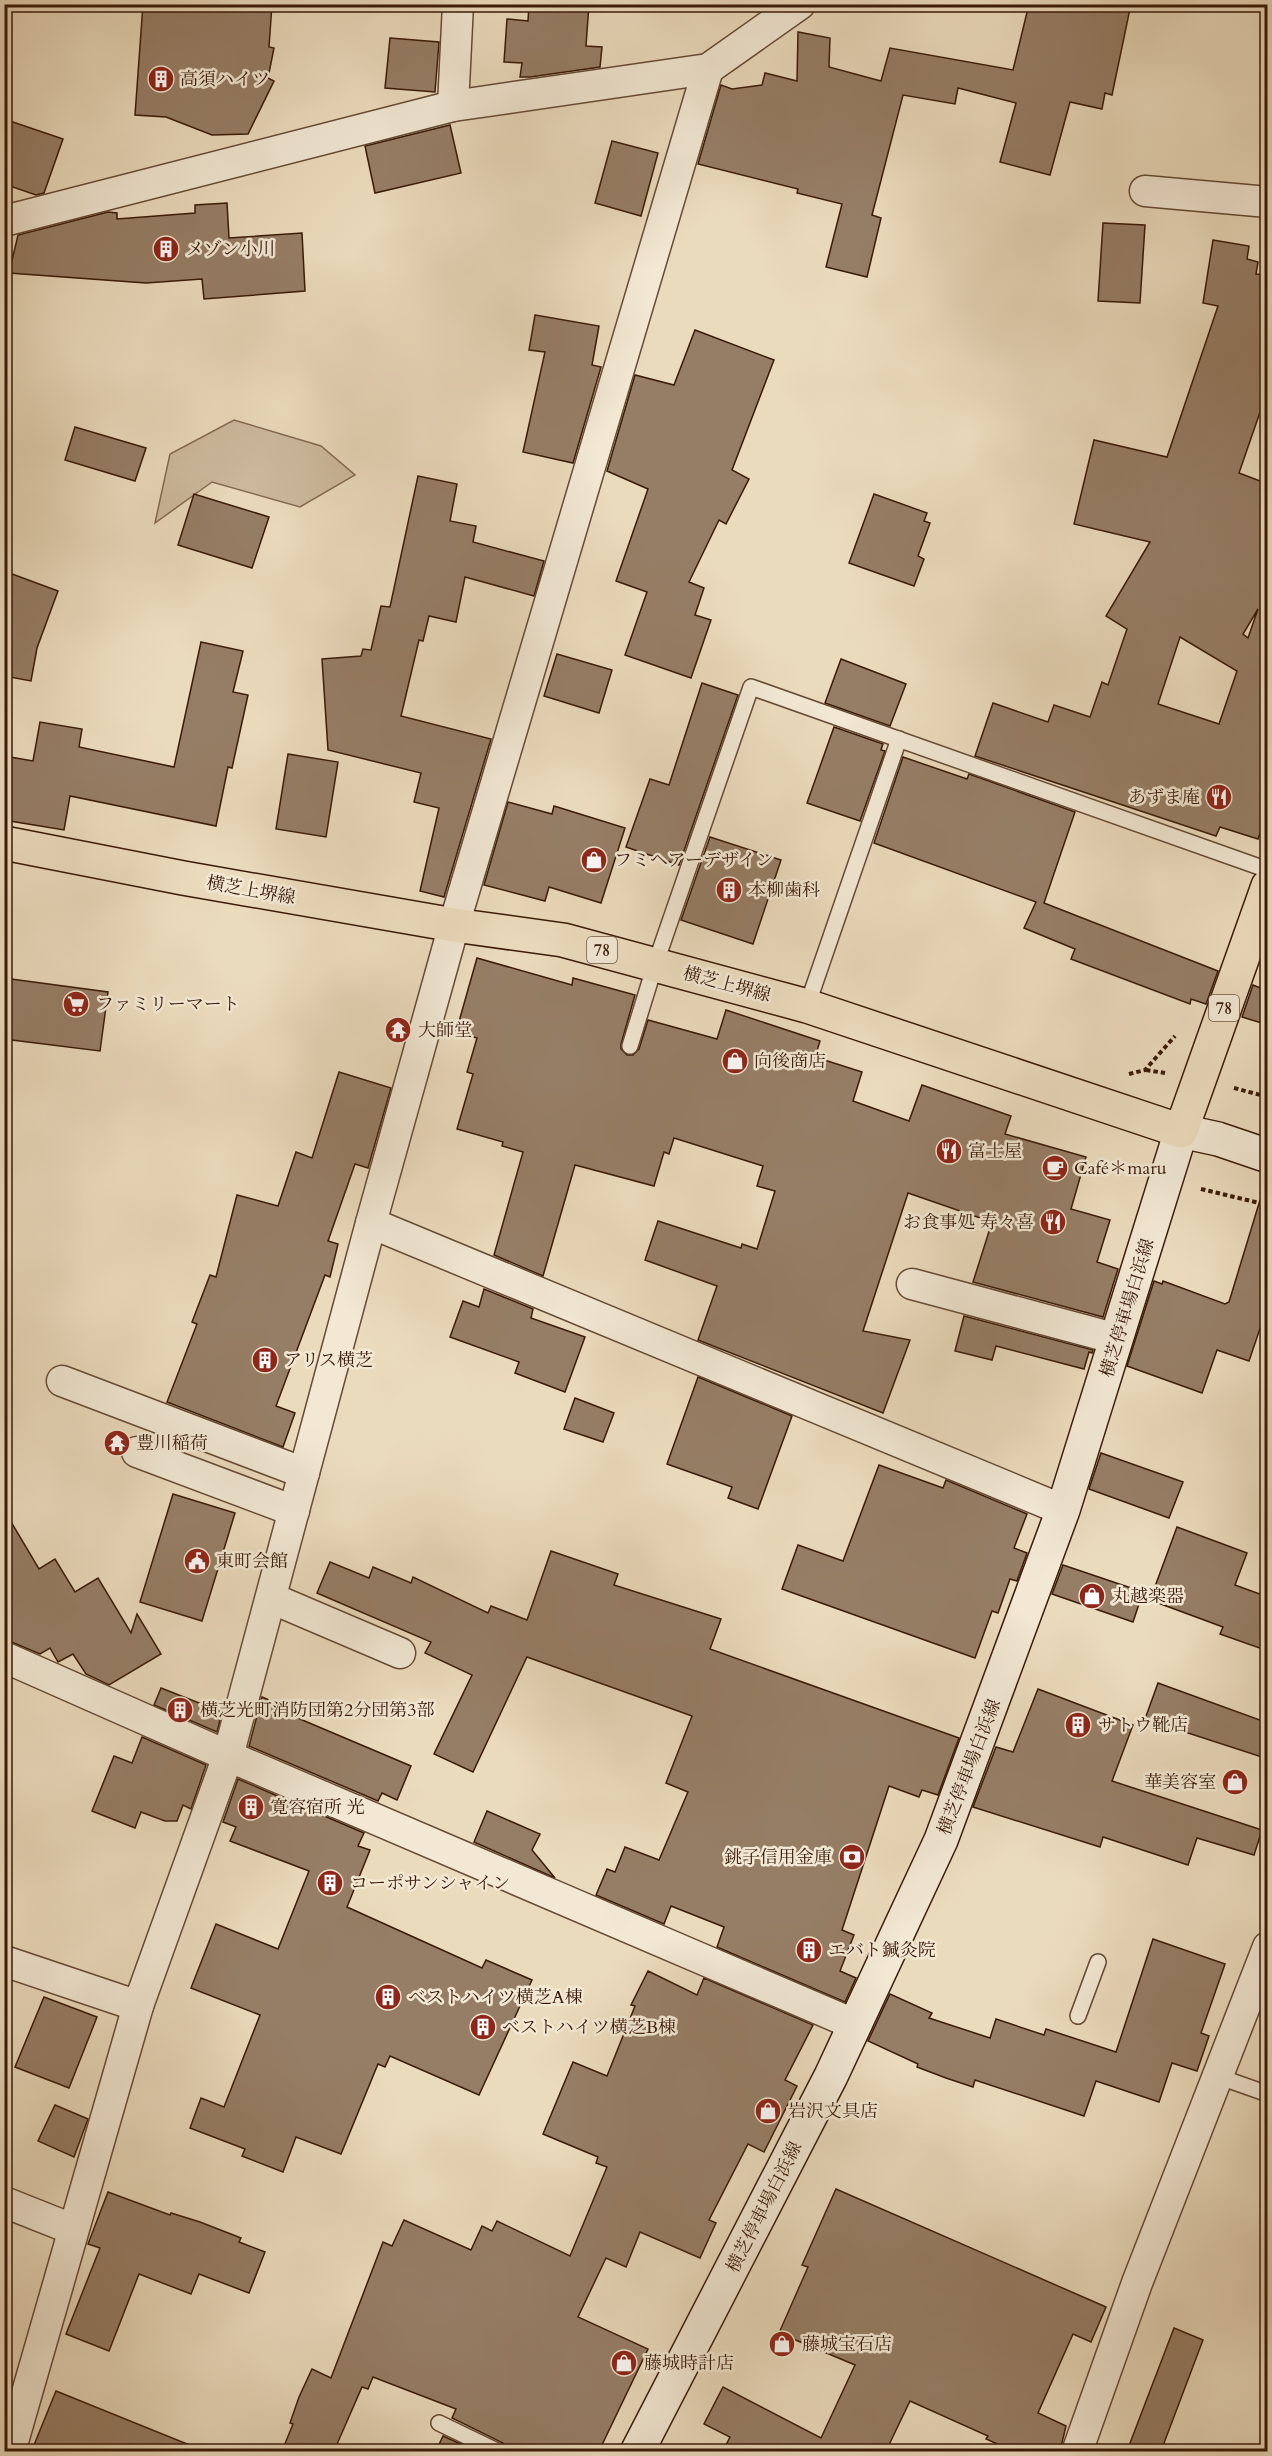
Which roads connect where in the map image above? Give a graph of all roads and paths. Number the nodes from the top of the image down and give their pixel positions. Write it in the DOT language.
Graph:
graph roads {
  1 [pos="458,4"];
  2 [pos="800,4"];
  3 [pos="708,69"];
  4 [pos="453,106"];
  5 [pos="1145,191"];
  6 [pos="1268,202"];
  7 [pos="4,220"];
  8 [pos="899,739"];
  9 [pos="4,843"];
  10 [pos="1268,870"];
  11 [pos="1268,886"];
  12 [pos="454,925"];
  13 [pos="655,965"];
  14 [pos="807,1006"];
  15 [pos="1175,1035"];
  16 [pos="630,1046"];
  17 [pos="1122,1076"];
  18 [pos="1181,1131"];
  19 [pos="1268,1156"];
  20 [pos="1166,1180"];
  21 [pos="1268,1205"];
  22 [pos="371,1222"];
  23 [pos="912,1284"];
  24 [pos="1117,1339"];
  25 [pos="62,1381"];
  26 [pos="137,1452"];
  27 [pos="304,1473"];
  28 [pos="1064,1510"];
  29 [pos="294,1511"];
  30 [pos="271,1598"];
  31 [pos="400,1653"];
  32 [pos="4,1657"];
  33 [pos="228,1756"];
  34 [pos="1268,1947"];
  35 [pos="4,1961"];
  36 [pos="1098,1962"];
  37 [pos="138,2006"];
  38 [pos="1078,2016"];
  39 [pos="856,2025"];
  40 [pos="1217,2076"];
  41 [pos="1268,2094"];
  42 [pos="4,2202"];
  43 [pos="72,2229"];
  44 [pos="439,2423"];
  45 [pos="10,2451"];
  46 [pos="499,2451"];
  47 [pos="637,2451"];
  48 [pos="1077,2451"];
  1 -- 4 [label="street"];
  2 -- 3 [label="street"];
  3 -- 4 [label="street"];
  3 -- 12 [label="street"];
  4 -- 7 [label="street"];
  5 -- 6 [label="street"];
  8 -- 10 [label="lane"];
  8 -- 13 [label="lane"];
  8 -- 14 [label="lane"];
  9 -- 12 [label="main road, 横芝上堺線 / 78"];
  11 -- 18 [label="main road, 78"];
  12 -- 13 [label="main road, 横芝上堺線 / 78"];
  12 -- 22 [label="street"];
  13 -- 14 [label="main road, 横芝上堺線 / 78"];
  13 -- 16 [label="lane"];
  14 -- 18 [label="main road, 横芝上堺線 / 78"];
  15 -- 17 [label="path"];
  18 -- 19 [label="main road"];
  18 -- 20 [label="main road, 横芝停車場白浜線"];
  20 -- 21 [label="path"];
  20 -- 24 [label="main road, 横芝停車場白浜線"];
  22 -- 27 [label="street"];
  22 -- 28 [label="street"];
  23 -- 24 [label="street"];
  24 -- 28 [label="main road, 横芝停車場白浜線"];
  25 -- 27 [label="street"];
  26 -- 29 [label="street"];
  27 -- 29 [label="street"];
  28 -- 39 [label="main road, 横芝停車場白浜線"];
  29 -- 30 [label="street"];
  30 -- 31 [label="street"];
  30 -- 33 [label="street"];
  32 -- 33 [label="street"];
  33 -- 37 [label="street"];
  33 -- 39 [label="street"];
  34 -- 40 [label="street"];
  35 -- 37 [label="street"];
  36 -- 38 [label="lane"];
  37 -- 43 [label="street"];
  39 -- 47 [label="main road, 横芝停車場白浜線"];
  40 -- 41 [label="lane"];
  40 -- 48 [label="street"];
  42 -- 43 [label="street"];
  43 -- 45 [label="street"];
  44 -- 46 [label="lane"];
}
